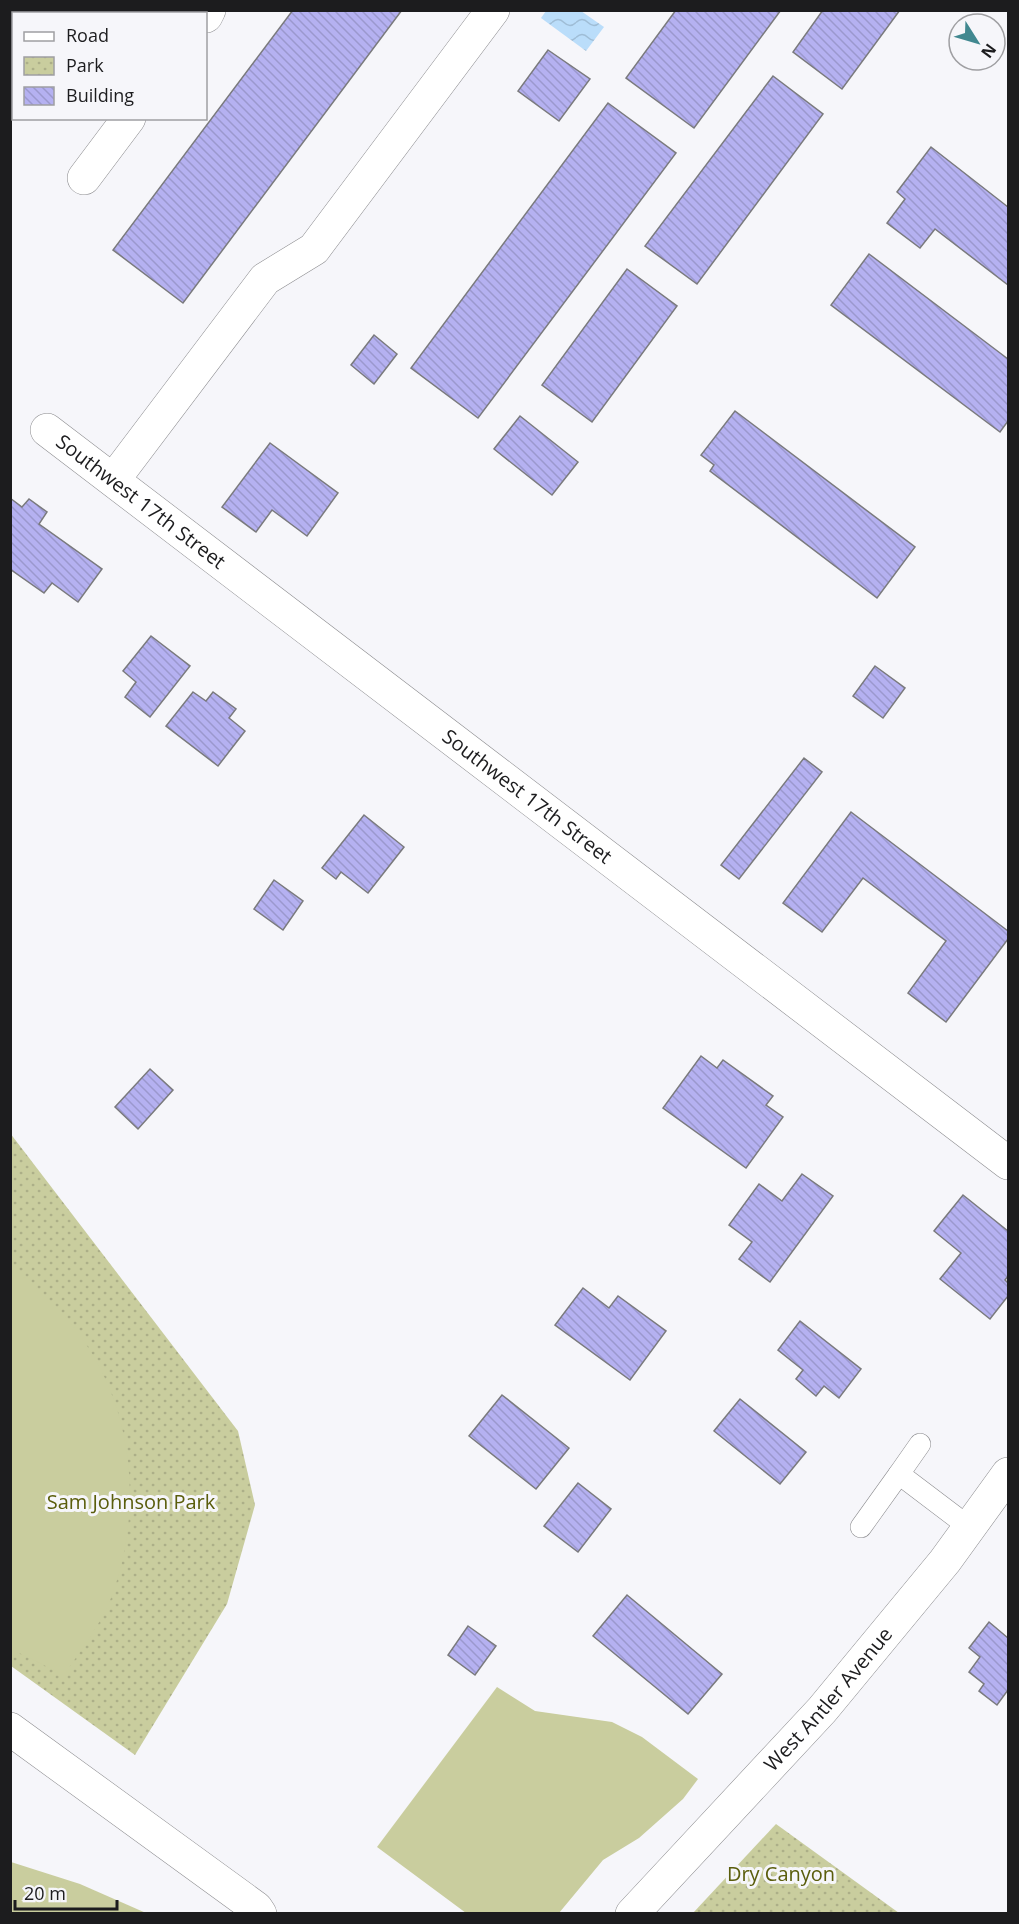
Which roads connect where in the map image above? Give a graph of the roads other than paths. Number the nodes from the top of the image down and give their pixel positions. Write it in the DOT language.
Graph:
graph roads {
  1 [pos="493,10"];
  2 [pos="128,120"];
  3 [pos="84,178"];
  4 [pos="47,430"];
  5 [pos="114,479"];
  6 [pos="1008,1163"];
  7 [pos="920,1444"];
  8 [pos="900,1474"];
  9 [pos="1008,1474"];
  10 [pos="861,1527"];
  11 [pos="969,1527"];
  12 [pos="10,1729"];
  13 [pos="260,1914"];
  14 [pos="633,1914"];
  1 -- 5 [label="street"];
  2 -- 3 [label="street"];
  4 -- 5 [label="street, Southwest 17th Street"];
  5 -- 6 [label="street, Southwest 17th Street"];
  7 -- 8 [label="lane"];
  8 -- 10 [label="lane"];
  8 -- 11 [label="lane"];
  9 -- 11 [label="street, West Antler Avenue"];
  11 -- 14 [label="street, West Antler Avenue"];
  12 -- 13 [label="street"];
}
